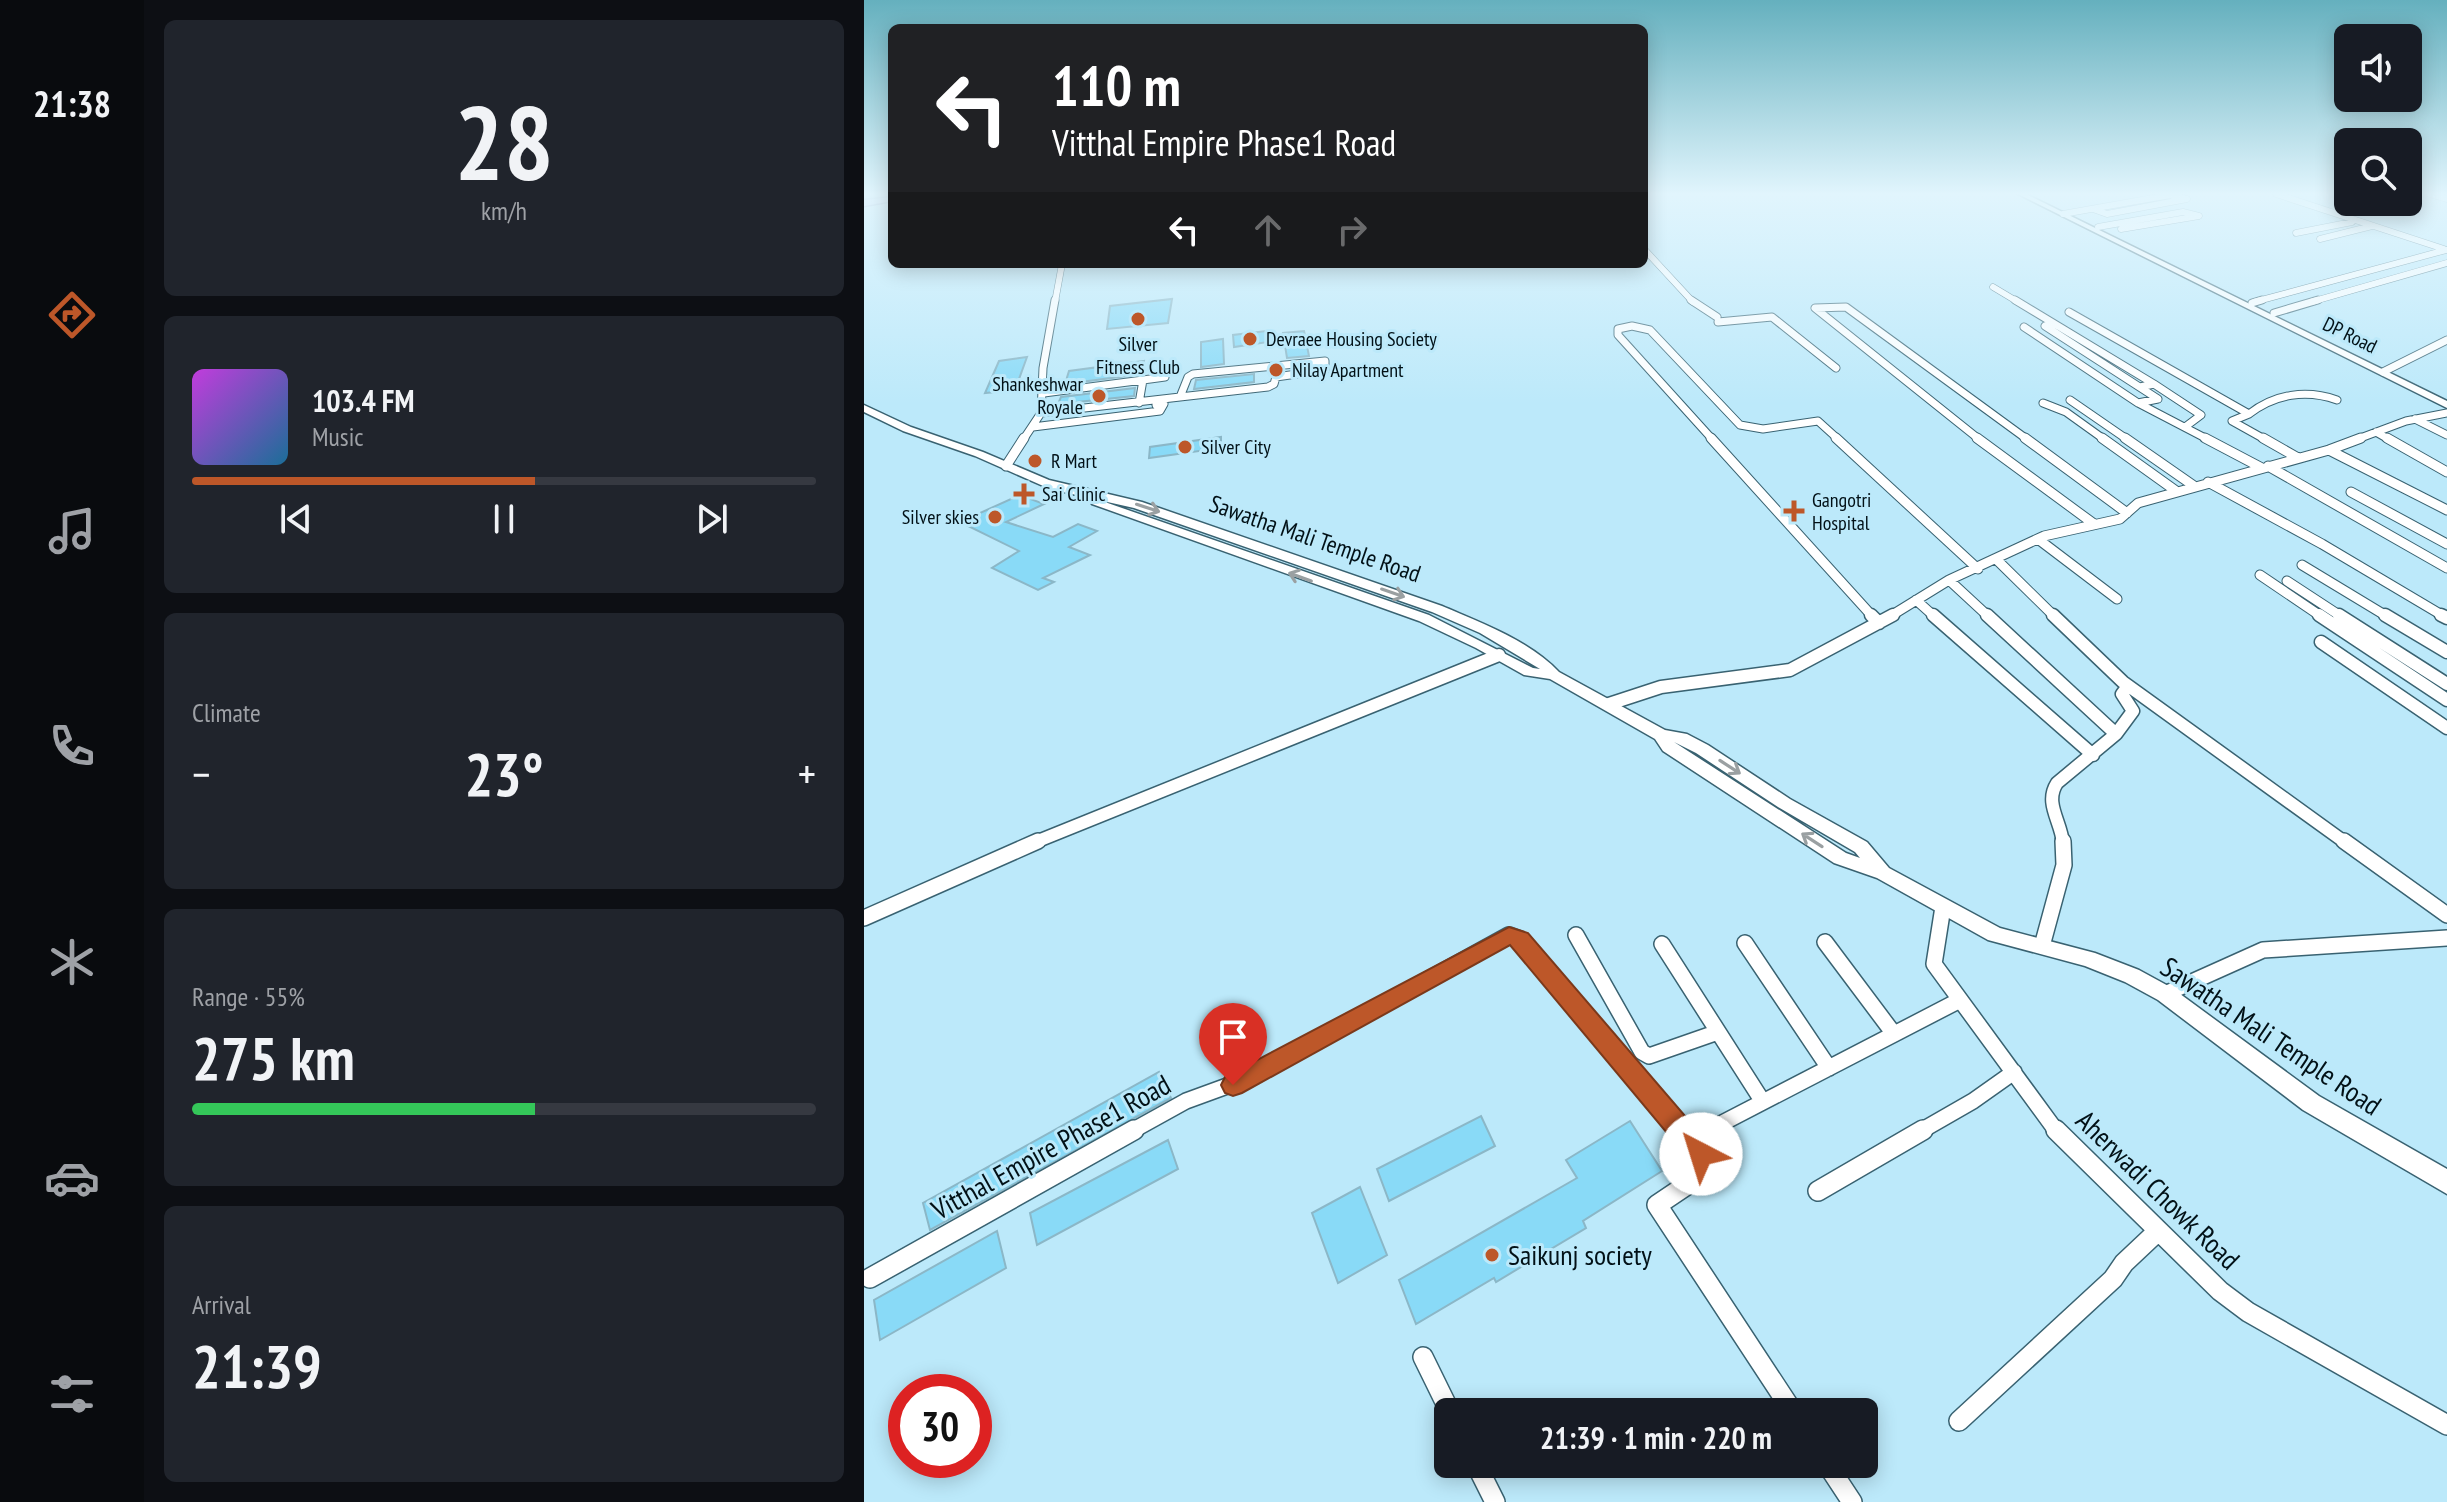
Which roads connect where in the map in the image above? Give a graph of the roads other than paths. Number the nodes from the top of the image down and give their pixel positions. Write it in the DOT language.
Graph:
graph roads {
  1 [pos="1660,264"];
  2 [pos="2170,264"];
  3 [pos="2173,264"];
  4 [pos="2394,264"];
  5 [pos="2443,264"];
  6 [pos="1061,268"];
  7 [pos="1993,287"];
  8 [pos="2252,303"];
  9 [pos="2069,312"];
  10 [pos="2274,313"];
  11 [pos="2045,326"];
  12 [pos="2024,327"];
  13 [pos="2447,340"];
  14 [pos="1836,368"];
  15 [pos="2387,371"];
  16 [pos="1165,377"];
  17 [pos="1143,380"];
  18 [pos="2154,384"];
  19 [pos="2140,387"];
  20 [pos="1044,393"];
  21 [pos="1180,398"];
  22 [pos="2447,398"];
  23 [pos="2070,400"];
  24 [pos="2337,400"];
  25 [pos="1139,403"];
  26 [pos="2043,403"];
  27 [pos="2138,403"];
  28 [pos="2447,405"];
  29 [pos="864,408"];
  30 [pos="2447,413"];
  31 [pos="2249,414"];
  32 [pos="1038,419"];
  33 [pos="2415,419"];
  34 [pos="2185,427"];
  35 [pos="2376,432"];
  36 [pos="2447,435"];
  37 [pos="2329,450"];
  38 [pos="2298,458"];
  39 [pos="1006,466"];
  40 [pos="2265,467"];
  41 [pos="2447,472"];
  42 [pos="2208,482"];
  43 [pos="1045,483"];
  44 [pos="2194,486"];
  45 [pos="2176,491"];
  46 [pos="2351,492"];
  47 [pos="2447,510"];
  48 [pos="2386,512"];
  49 [pos="2127,513"];
  50 [pos="2362,519"];
  51 [pos="2094,524"];
  52 [pos="2038,539"];
  53 [pos="2447,544"];
  54 [pos="1996,559"];
  55 [pos="2302,565"];
  56 [pos="2447,568"];
  57 [pos="1978,569"];
  58 [pos="2260,575"];
  59 [pos="1949,580"];
  60 [pos="2287,581"];
  61 [pos="2117,599"];
  62 [pos="1916,600"];
  63 [pos="2447,618"];
  64 [pos="1879,623"];
  65 [pos="2321,642"];
  66 [pos="2447,652"];
  67 [pos="1499,655"];
  68 [pos="1554,675"];
  69 [pos="2447,684"];
  70 [pos="2128,686"];
  71 [pos="2447,700"];
  72 [pos="1609,704"];
  73 [pos="2447,728"];
  74 [pos="2116,734"];
  75 [pos="2093,755"];
  76 [pos="1943,907"];
  77 [pos="2447,915"];
  78 [pos="864,918"];
  79 [pos="1576,935"];
  80 [pos="2447,938"];
  81 [pos="1825,942"];
  82 [pos="1745,943"];
  83 [pos="1662,944"];
  84 [pos="2042,946"];
  85 [pos="2165,994"];
  86 [pos="1960,1000"];
  87 [pos="1718,1032"];
  88 [pos="1894,1034"];
  89 [pos="1829,1068"];
  90 [pos="2014,1072"];
  91 [pos="1763,1102"];
  92 [pos="1690,1140"];
  93 [pos="2447,1182"];
  94 [pos="1818,1191"];
  95 [pos="2158,1231"];
  96 [pos="870,1278"];
  97 [pos="1423,1357"];
  98 [pos="1443,1398"];
  99 [pos="1784,1398"];
  100 [pos="1959,1421"];
  101 [pos="2447,1425"];
  102 [pos="1483,1478"];
  103 [pos="1836,1478"];
  104 [pos="1495,1502"];
  105 [pos="1852,1502"];
  1 -- 14 [label="street"];
  2 -- 15 [label="street, DP Road"];
  3 -- 8 [label="street, DP Road"];
  4 -- 8 [label="street"];
  5 -- 10 [label="street"];
  6 -- 20 [label="street"];
  7 -- 18 [label="street"];
  8 -- 10 [label="street, DP Road"];
  9 -- 31 [label="street"];
  10 -- 15 [label="street, DP Road"];
  11 -- 19 [label="street"];
  12 -- 27 [label="street"];
  13 -- 15 [label="street"];
  15 -- 22 [label="street, DP Road"];
  15 -- 28 [label="street, DP Road"];
  16 -- 17 [label="street"];
  17 -- 20 [label="street"];
  17 -- 25 [label="street"];
  18 -- 19 [label="street"];
  18 -- 34 [label="street"];
  19 -- 27 [label="street"];
  20 -- 32 [label="street"];
  21 -- 21 [label="street"];
  21 -- 25 [label="street"];
  23 -- 44 [label="street"];
  24 -- 31 [label="street"];
  25 -- 32 [label="street"];
  26 -- 45 [label="street"];
  27 -- 34 [label="street"];
  29 -- 39 [label="street, Sawatha Mali Temple Road"];
  30 -- 33 [label="street"];
  31 -- 38 [label="street"];
  32 -- 32 [label="street"];
  32 -- 39 [label="street"];
  33 -- 35 [label="street"];
  33 -- 36 [label="street"];
  34 -- 40 [label="street"];
  35 -- 37 [label="street"];
  35 -- 41 [label="street"];
  37 -- 38 [label="street"];
  37 -- 47 [label="street"];
  38 -- 40 [label="street"];
  39 -- 43 [label="street, Sawatha Mali Temple Road"];
  40 -- 42 [label="street"];
  40 -- 50 [label="street"];
  42 -- 44 [label="street"];
  42 -- 63 [label="street"];
  67 -- 43 [label="street, Sawatha Mali Temple Road, one-way"];
  43 -- 68 [label="street, Sawatha Mali Temple Road, one-way"];
  44 -- 45 [label="street"];
  45 -- 49 [label="street"];
  46 -- 48 [label="street"];
  48 -- 50 [label="street"];
  48 -- 53 [label="street"];
  49 -- 51 [label="street"];
  49 -- 51 [label="street"];
  50 -- 56 [label="street"];
  51 -- 52 [label="street"];
  52 -- 54 [label="street"];
  52 -- 61 [label="street"];
  54 -- 57 [label="street"];
  54 -- 70 [label="street"];
  55 -- 66 [label="street"];
  57 -- 59 [label="street"];
  57 -- 64 [label="street"];
  58 -- 71 [label="street"];
  59 -- 62 [label="street"];
  59 -- 74 [label="street"];
  60 -- 69 [label="street"];
  62 -- 64 [label="street"];
  62 -- 75 [label="street"];
  64 -- 72 [label="street"];
  65 -- 73 [label="street"];
  67 -- 68 [label="street, Sawatha Mali Temple Road"];
  67 -- 78 [label="street"];
  68 -- 72 [label="street, Sawatha Mali Temple Road"];
  70 -- 74 [label="street"];
  70 -- 77 [label="street"];
  72 -- 76 [label="street, Sawatha Mali Temple Road"];
  74 -- 75 [label="street"];
  75 -- 84 [label="street"];
  76 -- 84 [label="street, Sawatha Mali Temple Road"];
  76 -- 86 [label="street, Aherwadi Chowk Road"];
  79 -- 87 [label="street"];
  80 -- 85 [label="street"];
  81 -- 88 [label="street"];
  82 -- 89 [label="street"];
  83 -- 87 [label="street"];
  84 -- 85 [label="street, Sawatha Mali Temple Road"];
  85 -- 93 [label="street, Sawatha Mali Temple Road"];
  86 -- 88 [label="street"];
  86 -- 90 [label="street, Aherwadi Chowk Road"];
  87 -- 91 [label="street"];
  88 -- 89 [label="street"];
  89 -- 91 [label="street"];
  90 -- 94 [label="street"];
  90 -- 95 [label="street, Aherwadi Chowk Road"];
  91 -- 92 [label="street"];
  92 -- 96 [label="street, Vitthal Empire Phase1 Road"];
  92 -- 99 [label="street"];
  95 -- 100 [label="street"];
  95 -- 101 [label="street, Aherwadi Chowk Road"];
  97 -- 98 [label="street"];
  102 -- 104 [label="street"];
  103 -- 105 [label="street"];
}
